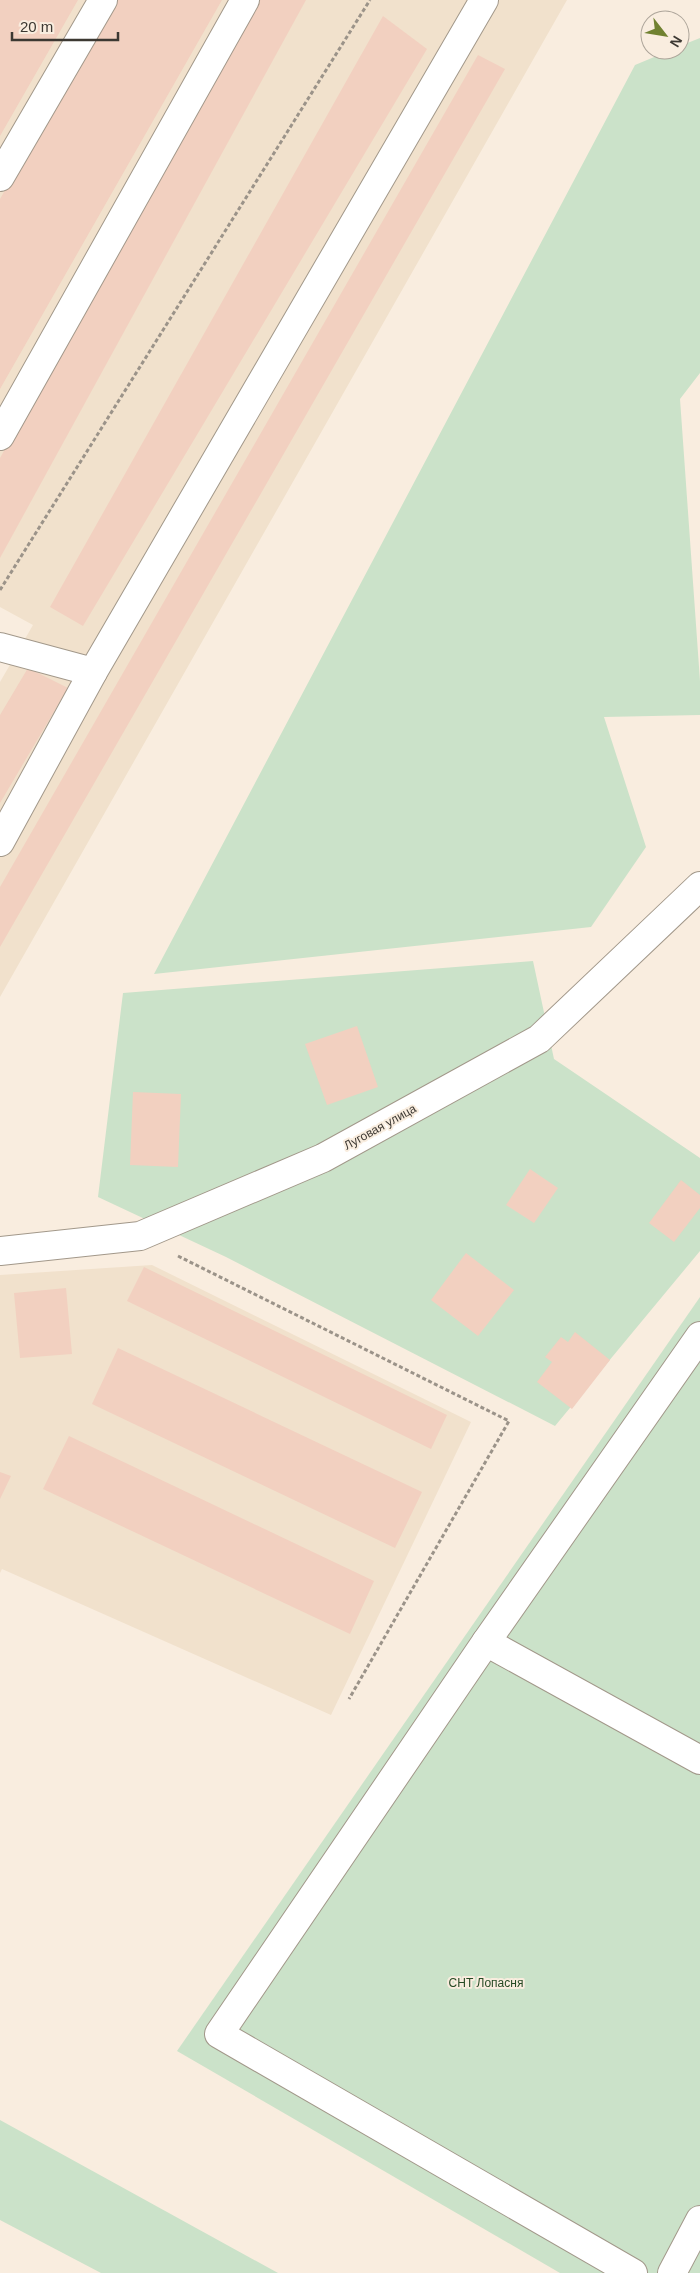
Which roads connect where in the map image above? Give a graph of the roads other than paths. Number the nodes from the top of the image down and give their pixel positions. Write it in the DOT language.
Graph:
graph roads {
  1 [pos="103,0"];
  2 [pos="245,0"];
  3 [pos="484,0"];
  4 [pos="0,177"];
  5 [pos="0,436"];
  6 [pos="0,647"];
  7 [pos="93,672"];
  8 [pos="0,842"];
  9 [pos="700,886"];
  10 [pos="0,1251"];
  11 [pos="700,1336"];
  12 [pos="486,1642"];
  13 [pos="700,1760"];
  14 [pos="700,2220"];
  15 [pos="633,2273"];
  16 [pos="672,2273"];
  1 -- 4 [label="street"];
  2 -- 5 [label="street"];
  3 -- 7 [label="street"];
  6 -- 7 [label="street"];
  7 -- 8 [label="street"];
  9 -- 10 [label="street, Луговая улица"];
  11 -- 12 [label="street"];
  12 -- 13 [label="street"];
  12 -- 15 [label="street"];
  14 -- 16 [label="street"];
}
